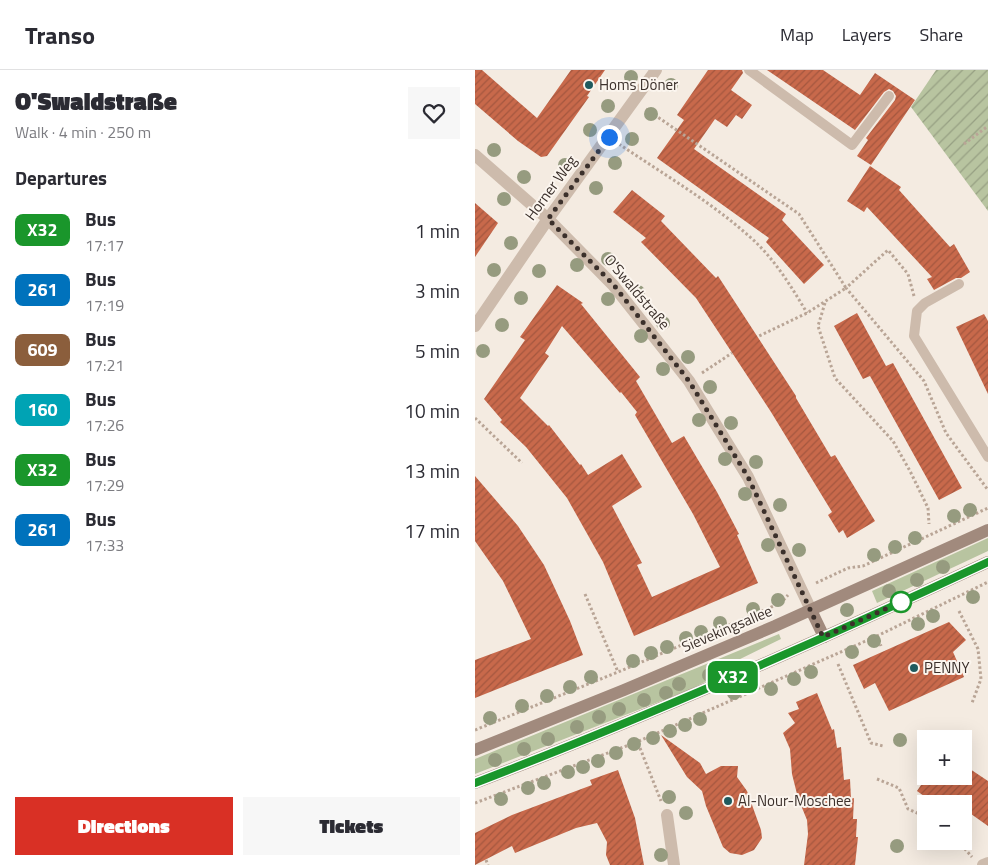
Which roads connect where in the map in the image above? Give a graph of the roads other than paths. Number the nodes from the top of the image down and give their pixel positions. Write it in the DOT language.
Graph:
graph roads {
  1 [pos="656,70"];
  2 [pos="749,70"];
  3 [pos="889,96"];
  4 [pos="475,155"];
  5 [pos="548,219"];
  6 [pos="959,284"];
  7 [pos="475,326"];
  8 [pos="988,457"];
  9 [pos="988,530"];
  10 [pos="988,562"];
  11 [pos="811,610"];
  12 [pos="823,637"];
  13 [pos="475,750"];
  14 [pos="475,783"];
  15 [pos="667,815"];
  16 [pos="978,862"];
  17 [pos="988,863"];
  18 [pos="673,865"];
  1 -- 5 [label="street, Horner Weg"];
  2 -- 3 [label="lane"];
  4 -- 5 [label="street, O'Swaldstraße"];
  5 -- 7 [label="street, Horner Weg"];
  5 -- 11 [label="street, O'Swaldstraße"];
  6 -- 8 [label="lane"];
  9 -- 11 [label="main road, Sievekingsallee"];
  10 -- 12 [label="main road"];
  11 -- 12 [label="main road"];
  11 -- 13 [label="main road, Sievekingsallee"];
  12 -- 14 [label="main road"];
  15 -- 18 [label="street"];
  16 -- 17 [label="street"];
}
